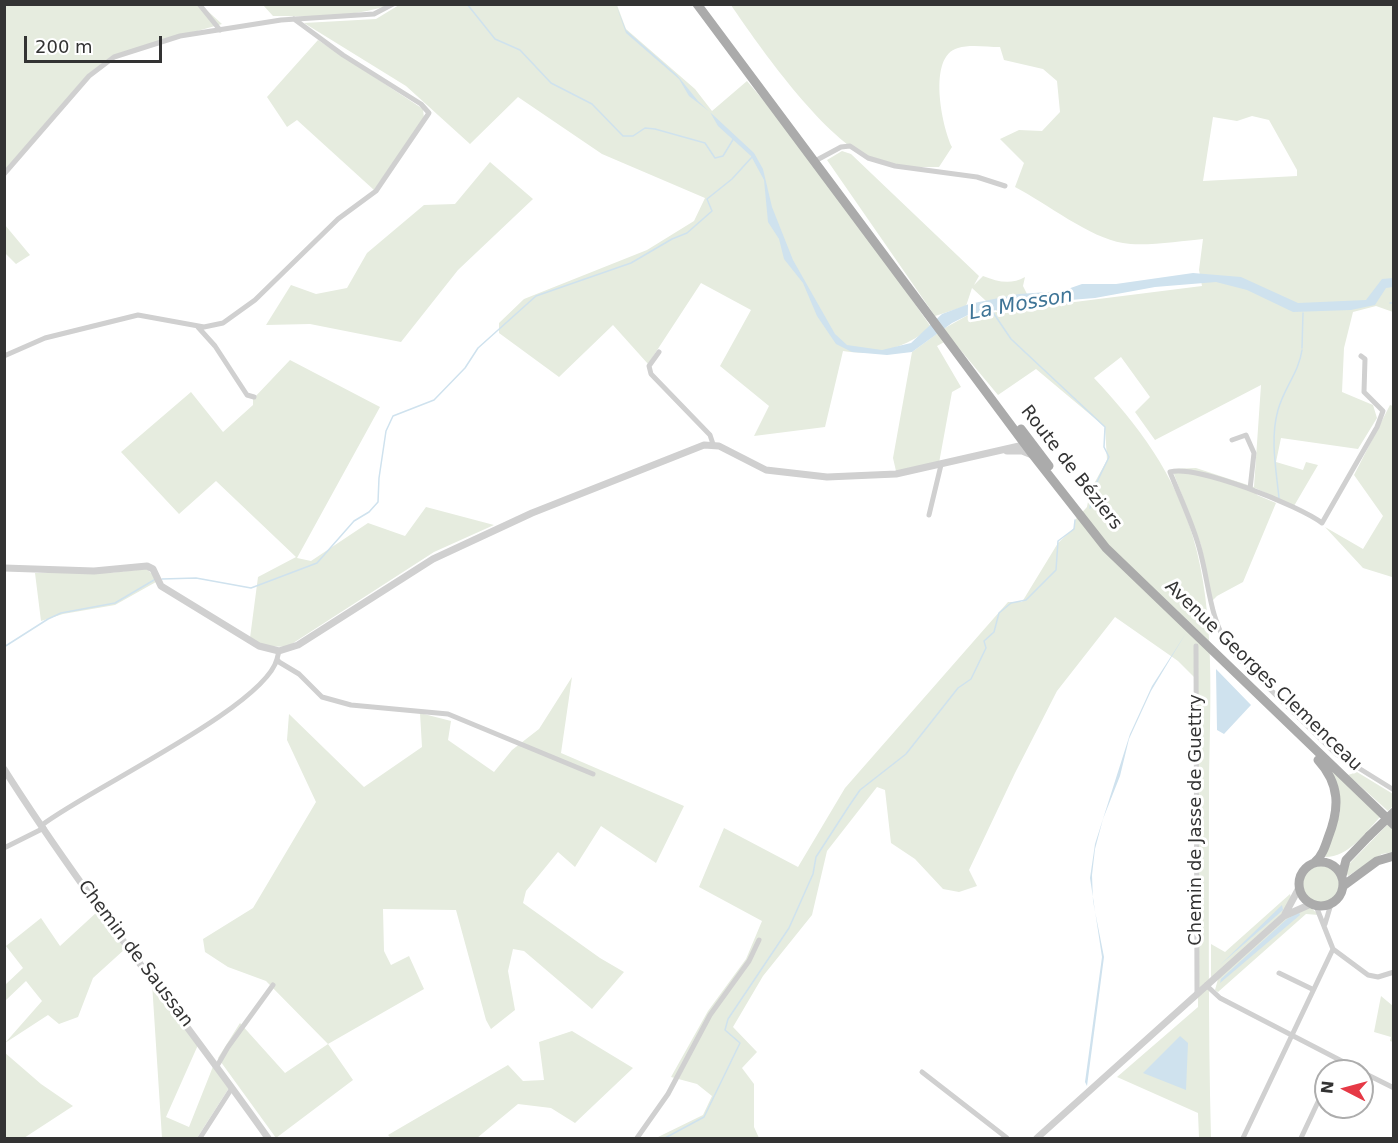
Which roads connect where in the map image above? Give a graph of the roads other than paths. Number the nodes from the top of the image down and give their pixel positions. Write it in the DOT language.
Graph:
graph roads {
  1 [pos="199,4"];
  2 [pos="393,4"];
  3 [pos="697,4"];
  4 [pos="294,19"];
  5 [pos="220,30"];
  6 [pos="815,161"];
  7 [pos="4,174"];
  8 [pos="1005,186"];
  9 [pos="197,326"];
  10 [pos="659,352"];
  11 [pos="4,356"];
  12 [pos="1361,356"];
  13 [pos="978,380"];
  14 [pos="254,397"];
  15 [pos="1008,422"];
  16 [pos="1232,440"];
  17 [pos="713,444"];
  18 [pos="1026,446"];
  19 [pos="999,452"];
  20 [pos="941,465"];
  21 [pos="1250,489"];
  22 [pos="929,515"];
  23 [pos="1111,550"];
  24 [pos="4,568"];
  25 [pos="1196,646"];
  26 [pos="278,655"];
  27 [pos="1246,684"];
  28 [pos="4,769"];
  29 [pos="593,774"];
  30 [pos="1394,790"];
  31 [pos="1394,812"];
  32 [pos="1394,824"];
  33 [pos="43,826"];
  34 [pos="4,848"];
  35 [pos="1353,852"];
  36 [pos="1394,856"];
  37 [pos="1315,862"];
  38 [pos="1326,862"];
  39 [pos="1342,881"];
  40 [pos="1299,888"];
  41 [pos="1330,904"];
  42 [pos="1314,905"];
  43 [pos="1284,916"];
  44 [pos="1325,926"];
  45 [pos="759,940"];
  46 [pos="1333,949"];
  47 [pos="1394,972"];
  48 [pos="1279,973"];
  49 [pos="273,985"];
  50 [pos="1206,985"];
  51 [pos="1312,990"];
  52 [pos="1197,994"];
  53 [pos="1291,1035"];
  54 [pos="1338,1059"];
  55 [pos="217,1066"];
  56 [pos="922,1072"];
  57 [pos="1374,1078"];
  58 [pos="232,1088"];
  59 [pos="1394,1088"];
  60 [pos="1314,1110"];
  61 [pos="200,1138"];
  62 [pos="268,1138"];
  63 [pos="637,1138"];
  64 [pos="1007,1138"];
  65 [pos="1037,1138"];
  66 [pos="1243,1138"];
  67 [pos="1301,1138"];
  1 -- 5 [label="street"];
  2 -- 4 [label="street"];
  3 -- 6 [label="main road"];
  4 -- 5 [label="street"];
  4 -- 9 [label="street"];
  5 -- 7 [label="street"];
  6 -- 8 [label="street"];
  6 -- 13 [label="main road, Route de Béziers"];
  9 -- 11 [label="street"];
  9 -- 14 [label="street"];
  10 -- 17 [label="street"];
  12 -- 21 [label="street"];
  13 -- 15 [label="main road, Route de Béziers"];
  13 -- 18 [label="main road, Route de Béziers"];
  15 -- 18 [label="main road, Route de Béziers"];
  15 -- 19 [label="street"];
  16 -- 21 [label="street"];
  17 -- 20 [label="street"];
  17 -- 26 [label="street"];
  18 -- 19 [label="street"];
  18 -- 23 [label="main road, Route de Béziers"];
  18 -- 23 [label="main road, Route de Béziers"];
  19 -- 20 [label="street"];
  20 -- 22 [label="street"];
  21 -- 30 [label="street"];
  23 -- 27 [label="main road, Avenue Georges Clemenceau"];
  24 -- 26 [label="street"];
  25 -- 52 [label="street, Chemin de Jasse de Guettry"];
  26 -- 29 [label="street"];
  26 -- 33 [label="street"];
  27 -- 32 [label="main road, Avenue Georges Clemenceau"];
  27 -- 37 [label="main road"];
  28 -- 33 [label="street, Chemin de Saussan"];
  31 -- 35 [label="main road, bridge"];
  33 -- 34 [label="street"];
  33 -- 55 [label="street, Chemin de Saussan"];
  35 -- 38 [label="main road"];
  35 -- 39 [label="main road"];
  36 -- 39 [label="main road"];
  37 -- 38 [label="main road"];
  37 -- 40 [label="main road"];
  38 -- 39 [label="main road"];
  39 -- 41 [label="main road"];
  40 -- 42 [label="main road"];
  40 -- 43 [label="street"];
  41 -- 42 [label="main road"];
  41 -- 44 [label="street"];
  42 -- 43 [label="street"];
  42 -- 44 [label="street"];
  43 -- 50 [label="street"];
  44 -- 46 [label="street"];
  45 -- 63 [label="street"];
  46 -- 47 [label="street"];
  46 -- 51 [label="street"];
  48 -- 51 [label="street"];
  49 -- 55 [label="street"];
  50 -- 52 [label="street"];
  50 -- 53 [label="street"];
  51 -- 53 [label="street"];
  52 -- 65 [label="street"];
  53 -- 54 [label="street"];
  53 -- 66 [label="street"];
  55 -- 58 [label="street, Chemin de Saussan"];
  56 -- 64 [label="street"];
  57 -- 59 [label="street"];
  58 -- 61 [label="street"];
  58 -- 62 [label="street, Chemin de Saussan"];
  60 -- 67 [label="street"];
}
